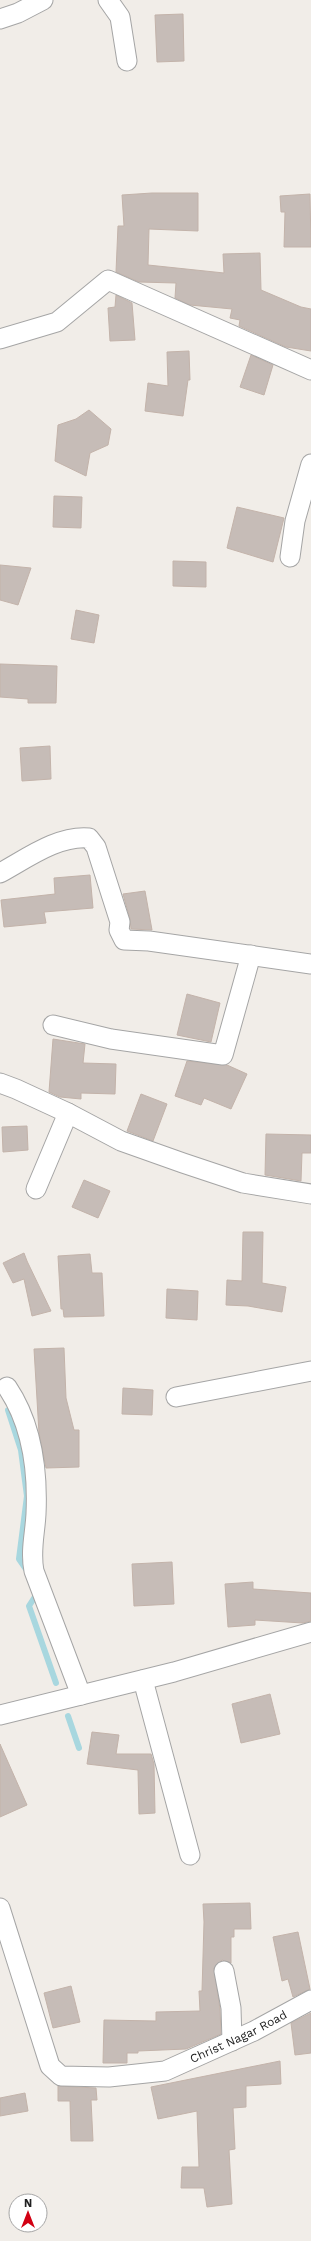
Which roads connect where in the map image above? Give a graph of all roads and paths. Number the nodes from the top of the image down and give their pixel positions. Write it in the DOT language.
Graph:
graph roads {
  1 [pos="43,0"];
  2 [pos="108,0"];
  3 [pos="0,19"];
  4 [pos="127,61"];
  5 [pos="0,339"];
  6 [pos="311,370"];
  7 [pos="311,464"];
  8 [pos="290,557"];
  9 [pos="0,873"];
  10 [pos="251,955"];
  11 [pos="311,964"];
  12 [pos="53,1025"];
  13 [pos="0,1083"];
  14 [pos="68,1113"];
  15 [pos="36,1189"];
  16 [pos="311,1194"];
  17 [pos="311,1371"];
  18 [pos="7,1387"];
  19 [pos="176,1397"];
  20 [pos="311,1632"];
  21 [pos="144,1680"];
  22 [pos="81,1695"];
  23 [pos="0,1715"];
  24 [pos="190,1855"];
  25 [pos="0,1908"];
  26 [pos="224,1971"];
  27 [pos="311,2000"];
  28 [pos="232,2041"];
  1 -- 3 [label="street"];
  2 -- 4 [label="street"];
  5 -- 6 [label="street"];
  7 -- 8 [label="street"];
  9 -- 10 [label="street"];
  10 -- 11 [label="street"];
  10 -- 12 [label="street"];
  13 -- 14 [label="street"];
  14 -- 15 [label="street"];
  14 -- 16 [label="street"];
  17 -- 19 [label="street"];
  18 -- 22 [label="street"];
  20 -- 21 [label="street"];
  21 -- 22 [label="street"];
  21 -- 24 [label="street"];
  22 -- 23 [label="street"];
  25 -- 28 [label="street, Christ Nagar Road"];
  26 -- 28 [label="street"];
  27 -- 28 [label="street, Christ Nagar Road"];
}
